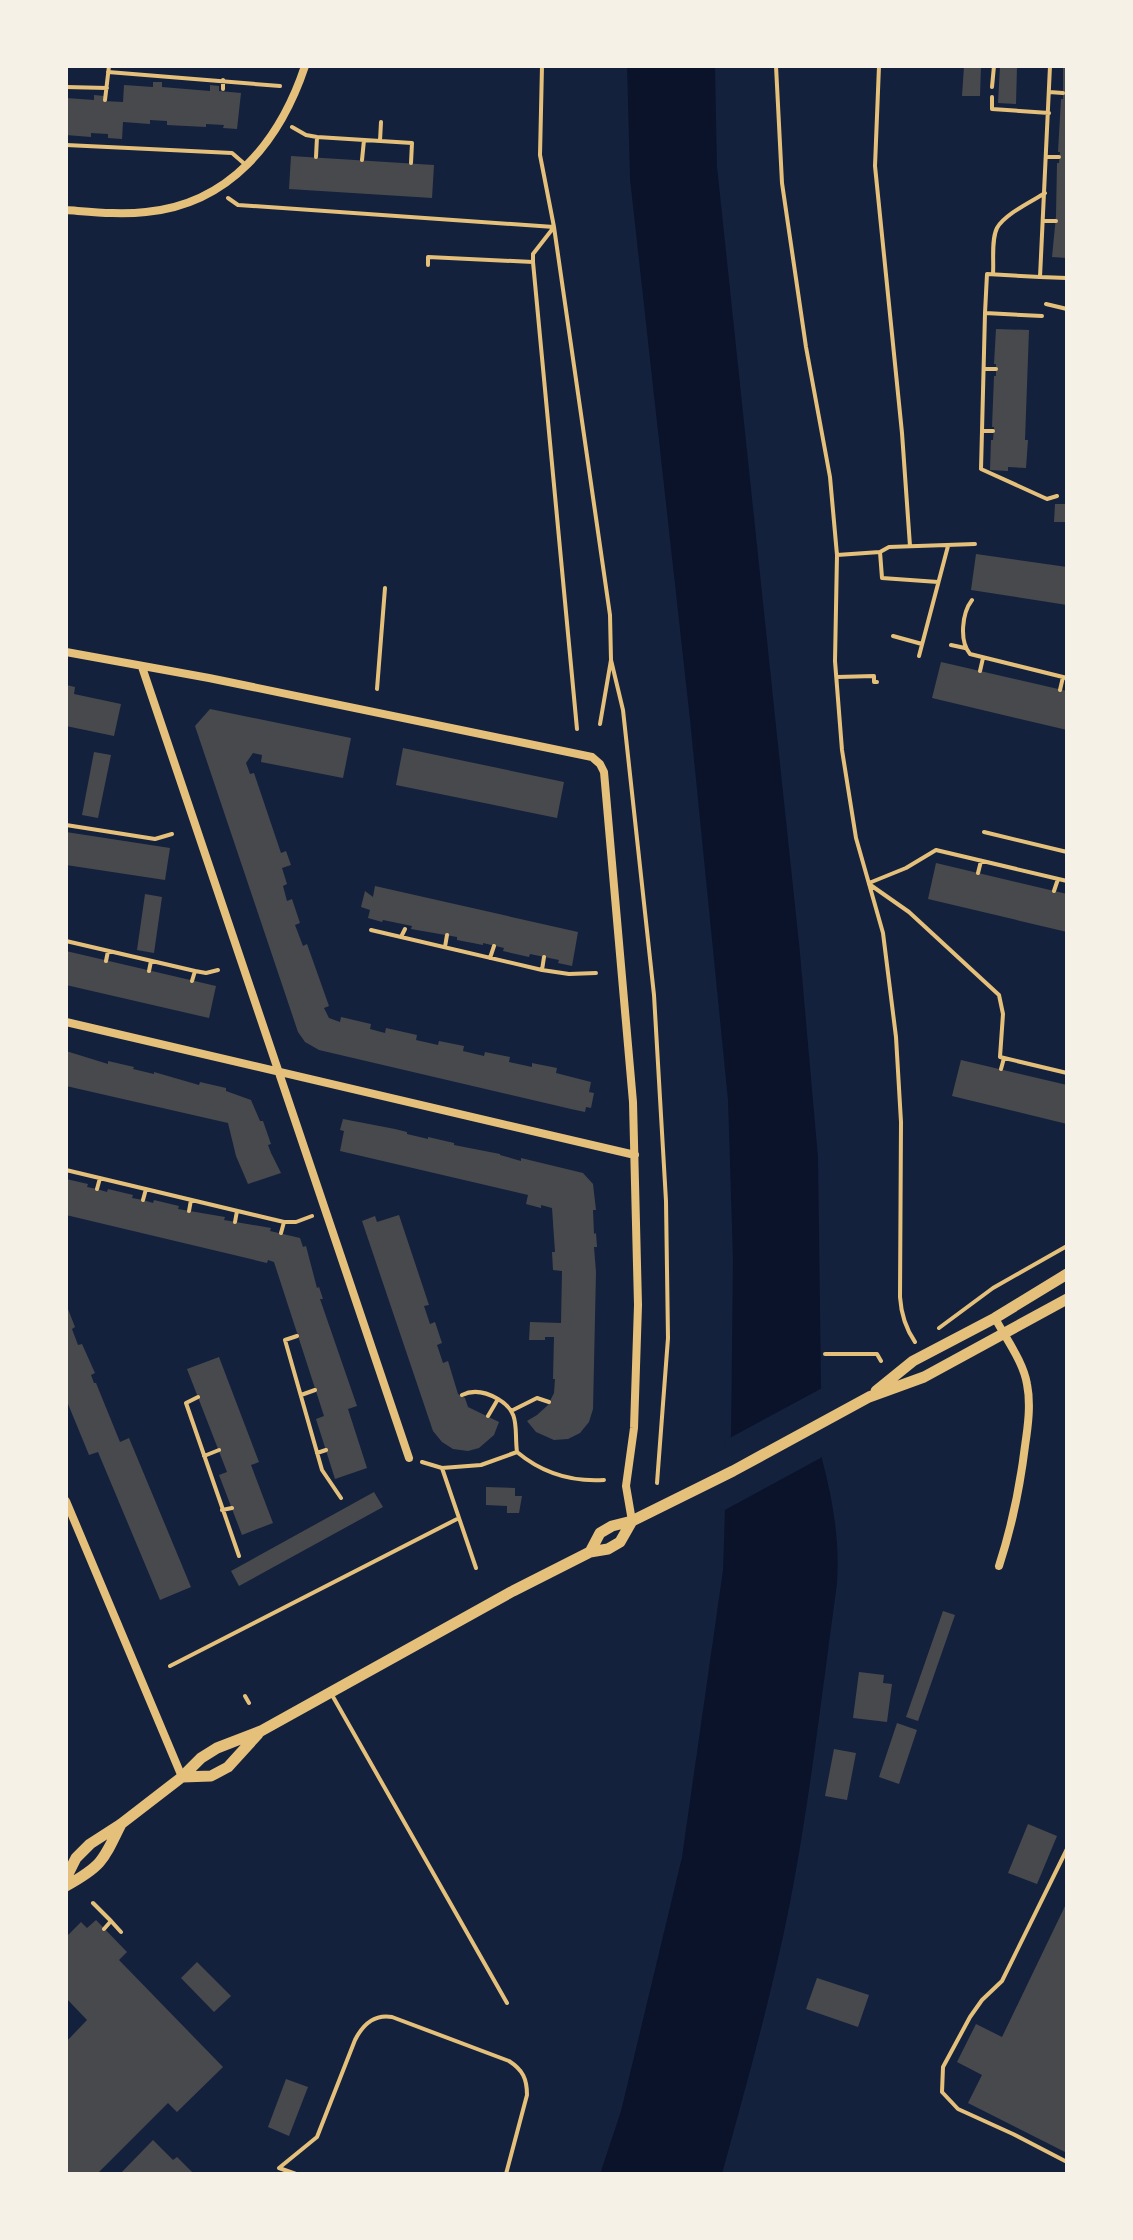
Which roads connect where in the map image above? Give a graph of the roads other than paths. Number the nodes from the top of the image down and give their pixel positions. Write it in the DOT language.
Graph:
graph roads {
  1 [pos="305,66"];
  2 [pos="994,66"];
  3 [pos="992,87"];
  4 [pos="66,145"];
  5 [pos="247,166"];
  6 [pos="66,210"];
  7 [pos="1046,304"];
  8 [pos="1067,309"];
  9 [pos="66,652"];
  10 [pos="142,667"];
  11 [pos="984,832"];
  12 [pos="1067,852"];
  13 [pos="66,1022"];
  14 [pos="279,1072"];
  15 [pos="635,1155"];
  16 [pos="1067,1274"];
  17 [pos="1067,1299"];
  18 [pos="995,1318"];
  19 [pos="1004,1334"];
  20 [pos="869,1397"];
  21 [pos="409,1458"];
  22 [pos="66,1501"];
  23 [pos="632,1521"];
  24 [pos="590,1552"];
  25 [pos="999,1566"];
  26 [pos="331,1693"];
  27 [pos="261,1731"];
  28 [pos="182,1777"];
  29 [pos="121,1824"];
  30 [pos="1067,1849"];
  31 [pos="66,1878"];
  32 [pos="66,1886"];
  33 [pos="507,2003"];
  34 [pos="1067,2162"];
  35 [pos="279,2168"];
  36 [pos="272,2174"];
  37 [pos="296,2174"];
  38 [pos="506,2174"];
  1 -- 5 [label="street"];
  2 -- 3 [label="lane"];
  4 -- 5 [label="lane"];
  5 -- 6 [label="street"];
  7 -- 8 [label="lane"];
  9 -- 10 [label="street"];
  10 -- 14 [label="street"];
  10 -- 15 [label="street"];
  11 -- 12 [label="lane"];
  13 -- 14 [label="street"];
  14 -- 15 [label="street"];
  14 -- 21 [label="street"];
  15 -- 23 [label="street"];
  16 -- 18 [label="street"];
  17 -- 19 [label="street"];
  18 -- 19 [label="street"];
  18 -- 20 [label="street"];
  19 -- 20 [label="street"];
  19 -- 25 [label="street"];
  20 -- 23 [label="street"];
  22 -- 28 [label="street"];
  23 -- 24 [label="street"];
  23 -- 24 [label="street"];
  24 -- 26 [label="street"];
  26 -- 27 [label="street"];
  26 -- 33 [label="lane"];
  27 -- 28 [label="street"];
  27 -- 28 [label="street"];
  28 -- 29 [label="street"];
  29 -- 31 [label="street"];
  29 -- 32 [label="street"];
  30 -- 34 [label="lane"];
  35 -- 36 [label="lane"];
  35 -- 37 [label="lane"];
  35 -- 38 [label="lane"];
}
